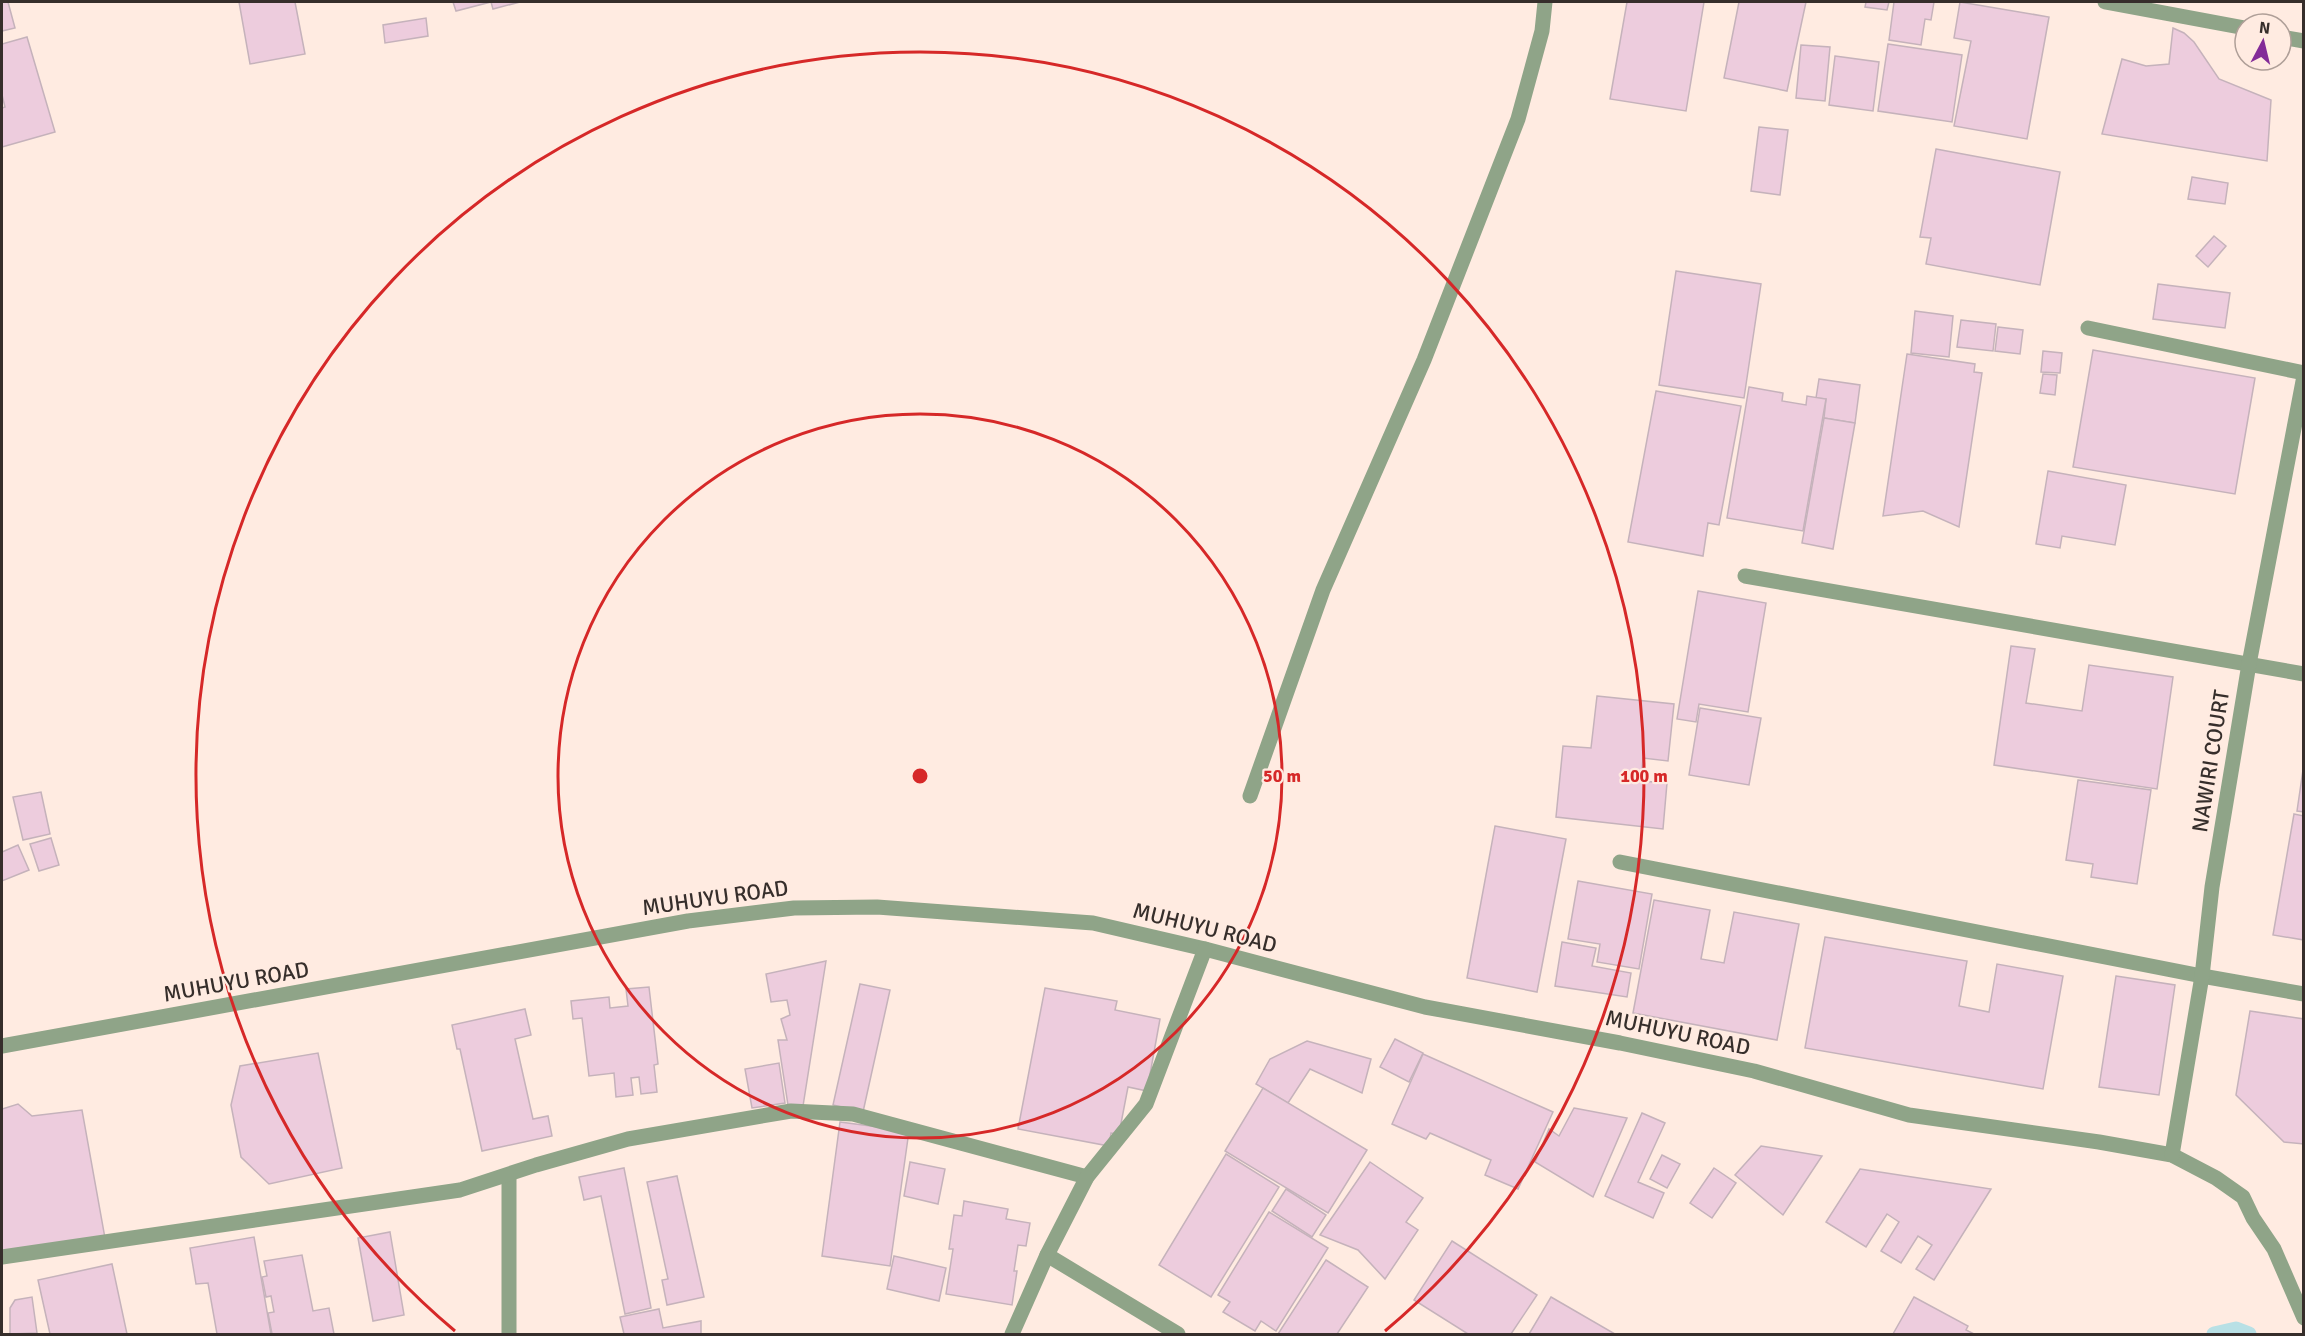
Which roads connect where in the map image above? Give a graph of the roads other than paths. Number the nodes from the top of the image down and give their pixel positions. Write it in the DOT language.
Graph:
graph roads {
  1 [pos="1545,2"];
  2 [pos="2104,2"];
  3 [pos="2233,26"];
  4 [pos="2088,328"];
  5 [pos="2304,375"];
  6 [pos="1745,576"];
  7 [pos="2249,664"];
  8 [pos="2304,674"];
  9 [pos="1250,796"];
  10 [pos="1620,862"];
  11 [pos="1206,948"];
  12 [pos="2202,976"];
  13 [pos="2304,994"];
  14 [pos="2,1046"];
  15 [pos="2172,1155"];
  16 [pos="509,1175"];
  17 [pos="1087,1177"];
  18 [pos="1047,1255"];
  19 [pos="2,1257"];
  20 [pos="2304,1318"];
  21 [pos="509,1335"];
  22 [pos="1012,1335"];
  23 [pos="1178,1335"];
  1 -- 9 [label="street"];
  2 -- 3 [label="street"];
  4 -- 5 [label="street"];
  5 -- 7 [label="street, NAWIRI COURT"];
  6 -- 7 [label="street"];
  7 -- 8 [label="street"];
  7 -- 12 [label="street, NAWIRI COURT"];
  10 -- 12 [label="street"];
  11 -- 14 [label="street, MUHUYU ROAD"];
  11 -- 15 [label="street, MUHUYU ROAD"];
  11 -- 17 [label="street"];
  12 -- 13 [label="street"];
  12 -- 15 [label="street, NAWIRI COURT"];
  15 -- 20 [label="street, MUHUYU ROAD"];
  16 -- 17 [label="street"];
  16 -- 19 [label="street"];
  16 -- 21 [label="street"];
  17 -- 18 [label="street"];
  18 -- 22 [label="street"];
  18 -- 23 [label="street"];
}
